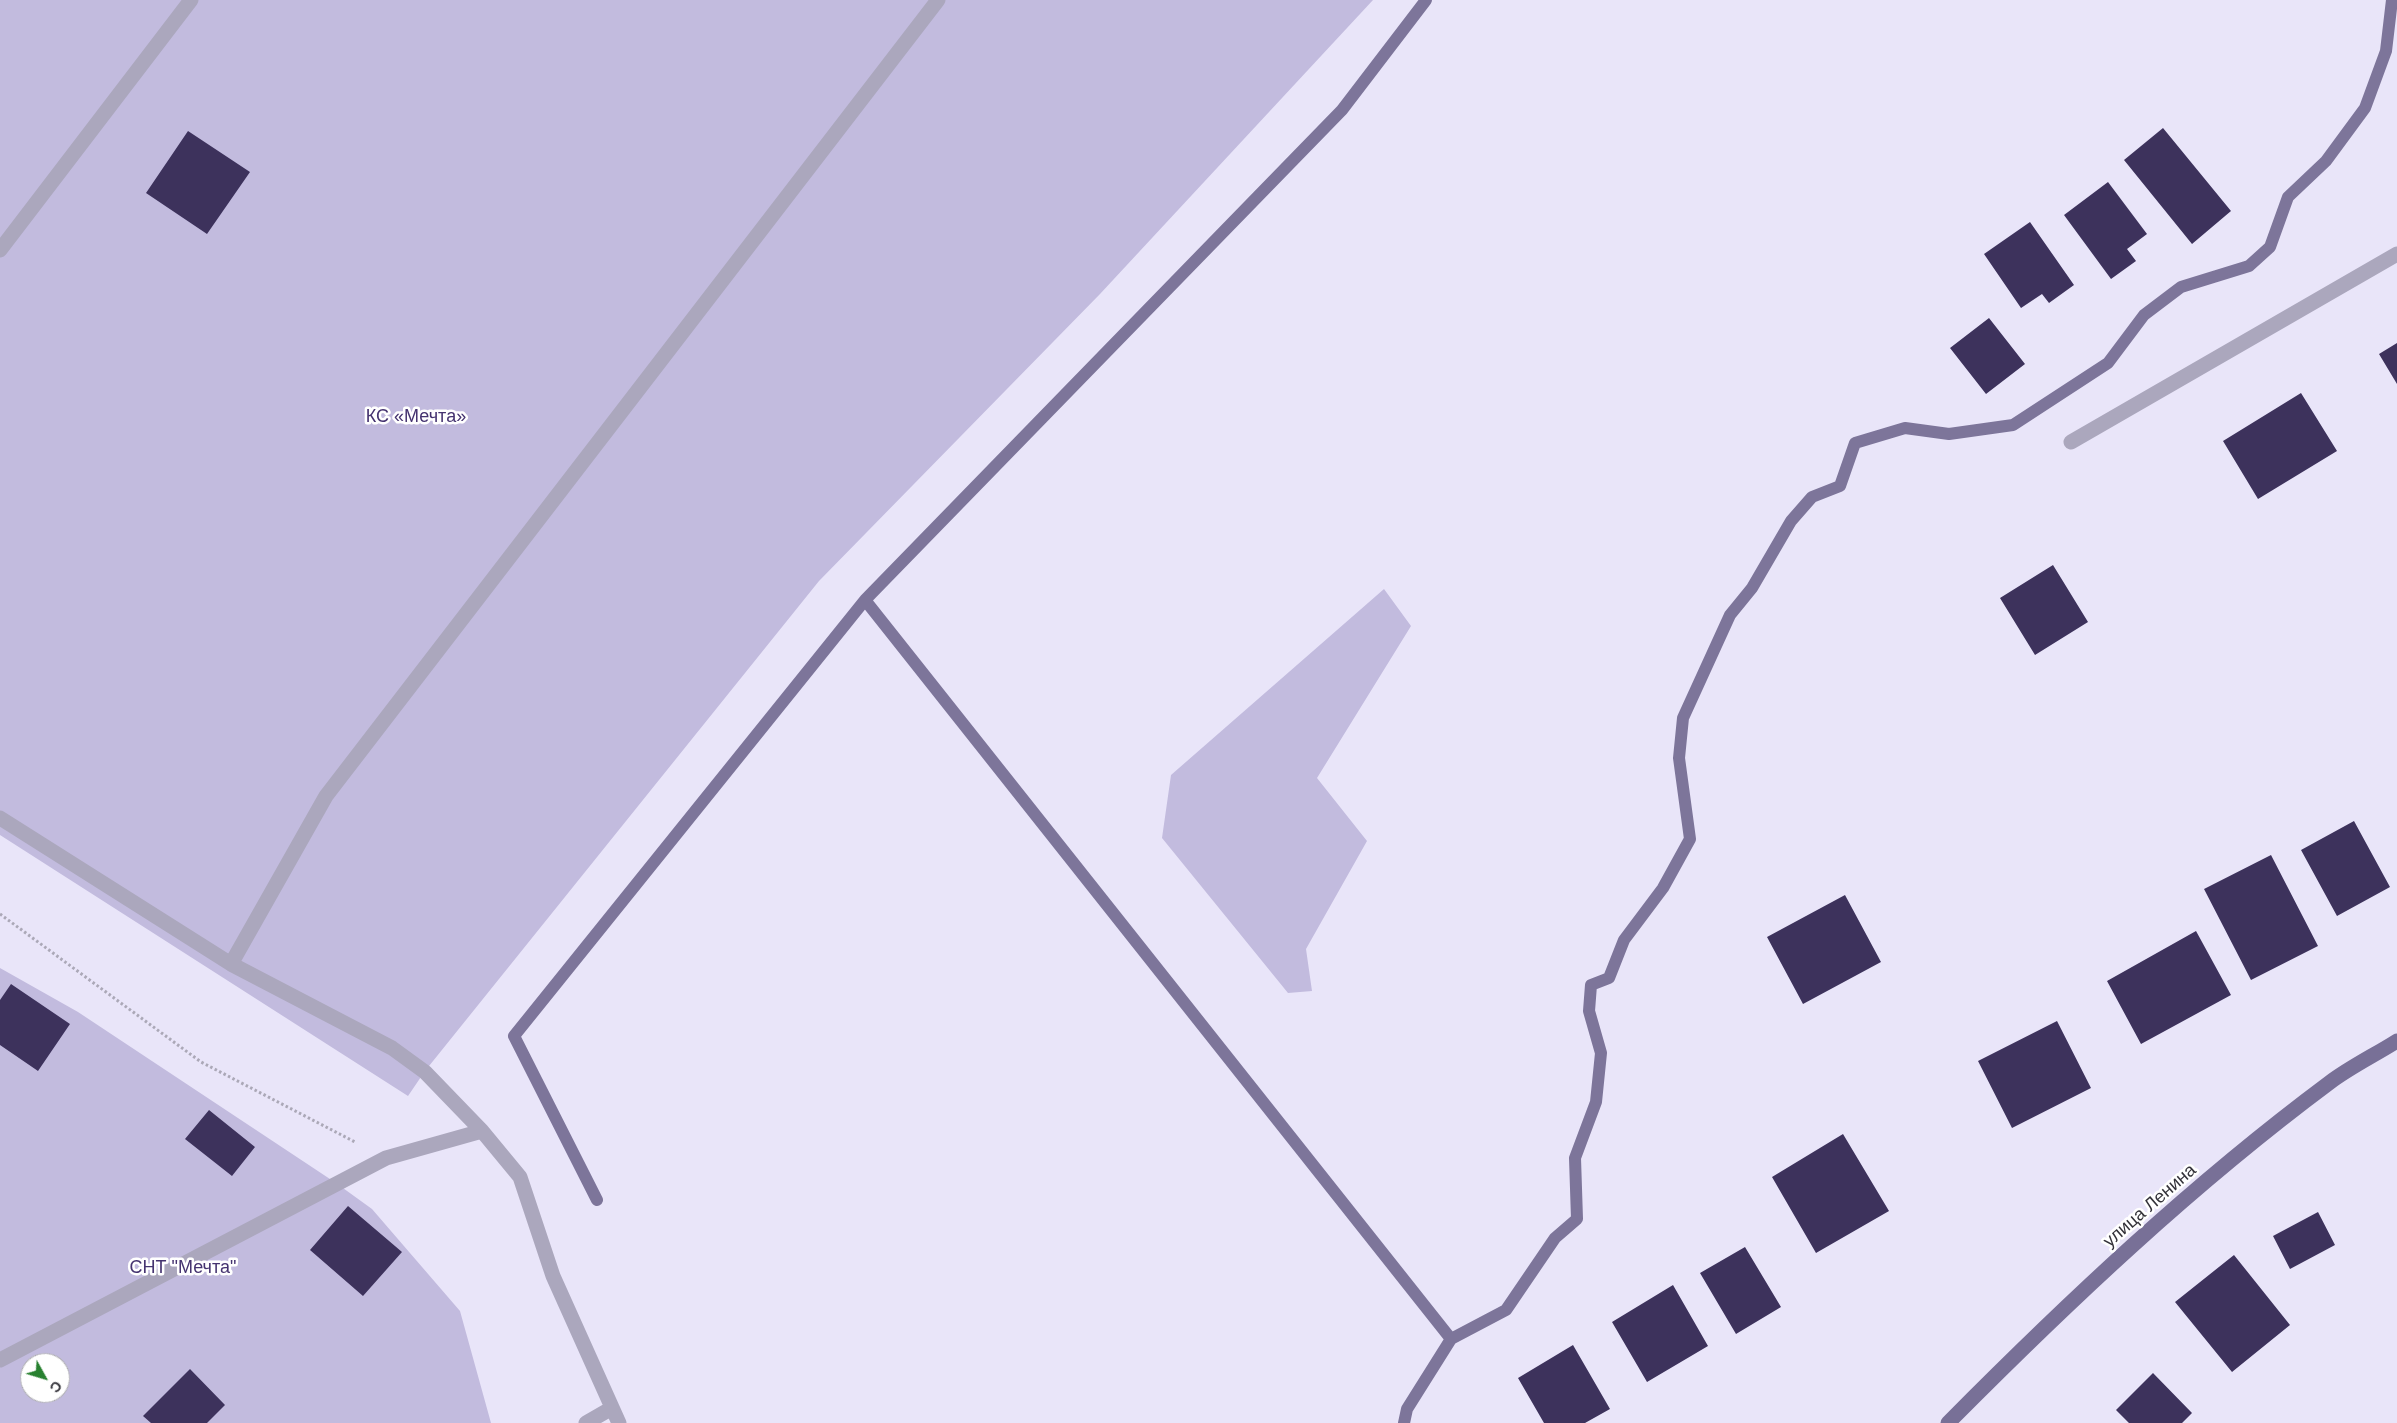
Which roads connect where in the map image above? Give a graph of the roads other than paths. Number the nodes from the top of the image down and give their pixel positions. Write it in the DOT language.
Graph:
graph roads {
  1 [pos="191,0"];
  2 [pos="938,0"];
  3 [pos="0,250"];
  4 [pos="2397,254"];
  5 [pos="2071,442"];
  6 [pos="0,818"];
  7 [pos="231,964"];
  8 [pos="2397,1041"];
  9 [pos="482,1131"];
  10 [pos="0,1360"];
  11 [pos="612,1408"];
  12 [pos="586,1423"];
  13 [pos="619,1423"];
  14 [pos="1948,1423"];
  1 -- 3 [label="street"];
  2 -- 7 [label="street"];
  4 -- 5 [label="street"];
  6 -- 7 [label="street"];
  7 -- 9 [label="street"];
  8 -- 14 [label="main road, улица Ленина"];
  9 -- 10 [label="street"];
  9 -- 11 [label="street"];
  11 -- 12 [label="street"];
  11 -- 13 [label="street"];
}
